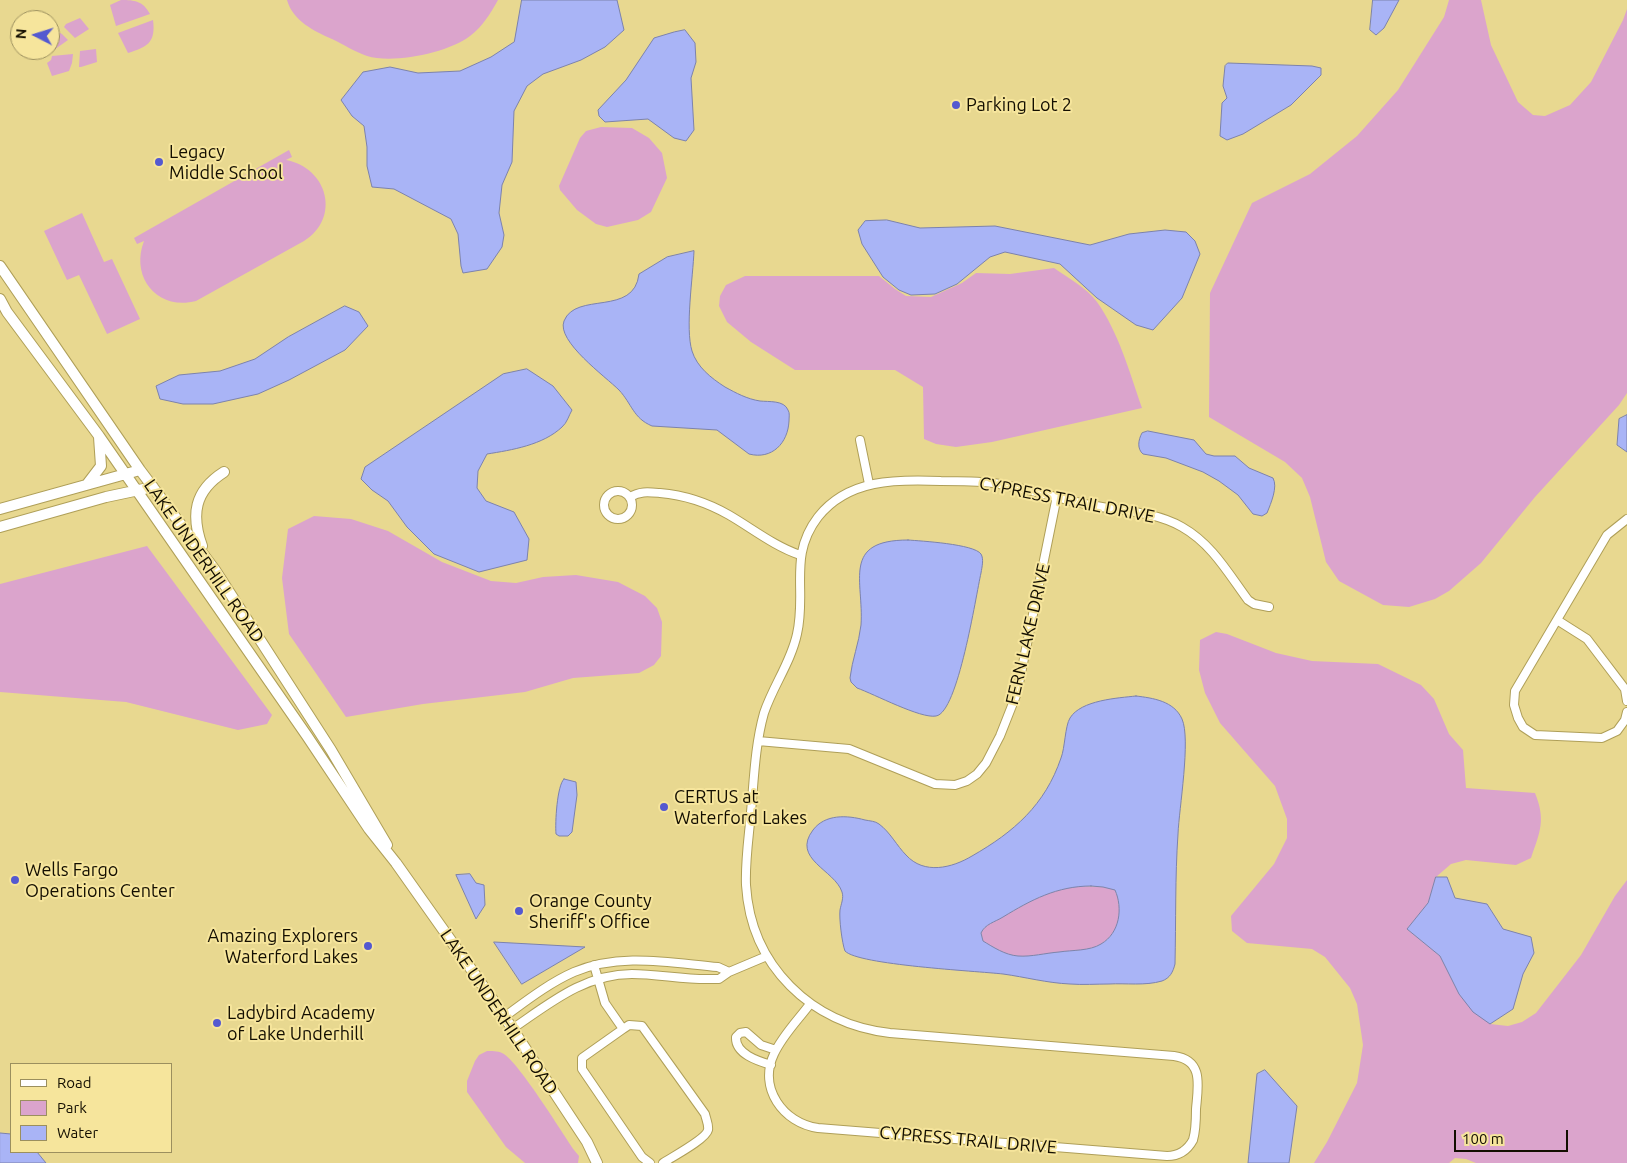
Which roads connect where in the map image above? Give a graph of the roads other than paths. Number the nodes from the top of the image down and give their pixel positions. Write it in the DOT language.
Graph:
graph roads {
  1 [pos="0,266"];
  2 [pos="0,298"];
  3 [pos="99,436"];
  4 [pos="860,440"];
  5 [pos="140,470"];
  6 [pos="224,472"];
  7 [pos="124,474"];
  8 [pos="88,483"];
  9 [pos="869,484"];
  10 [pos="153,487"];
  11 [pos="136,490"];
  12 [pos="630,496"];
  13 [pos="1057,496"];
  14 [pos="0,509"];
  15 [pos="1627,519"];
  16 [pos="0,527"];
  17 [pos="800,555"];
  18 [pos="205,557"];
  19 [pos="1269,607"];
  20 [pos="1557,620"];
  21 [pos="1627,701"];
  22 [pos="1626,718"];
  23 [pos="758,741"];
  24 [pos="396,864"];
  25 [pos="767,956"];
  26 [pos="681,964"];
  27 [pos="594,965"];
  28 [pos="730,972"];
  29 [pos="680,977"];
  30 [pos="598,979"];
  31 [pos="810,1004"];
  32 [pos="504,1017"];
  33 [pos="512,1029"];
  34 [pos="623,1029"];
  35 [pos="776,1050"];
  36 [pos="771,1066"];
  37 [pos="597,1163"];
  38 [pos="650,1163"];
  39 [pos="663,1163"];
  1 -- 5 [label="street, LAKE UNDERHILL ROAD"];
  2 -- 3 [label="street, LAKE UNDERHILL ROAD"];
  3 -- 7 [label="street, LAKE UNDERHILL ROAD"];
  3 -- 8 [label="street"];
  4 -- 9 [label="street"];
  5 -- 7 [label="street"];
  5 -- 10 [label="street, LAKE UNDERHILL ROAD"];
  6 -- 18 [label="street"];
  7 -- 8 [label="street"];
  7 -- 11 [label="street, LAKE UNDERHILL ROAD"];
  8 -- 14 [label="street"];
  9 -- 13 [label="street, CYPRESS TRAIL DRIVE"];
  9 -- 17 [label="street, CYPRESS TRAIL DRIVE"];
  10 -- 11 [label="street"];
  10 -- 18 [label="street, LAKE UNDERHILL ROAD"];
  11 -- 16 [label="street"];
  11 -- 24 [label="street, LAKE UNDERHILL ROAD"];
  12 -- 17 [label="street"];
  13 -- 19 [label="street, CYPRESS TRAIL DRIVE"];
  13 -- 23 [label="street, FERN LAKE DRIVE"];
  15 -- 20 [label="street"];
  17 -- 23 [label="street, CYPRESS TRAIL DRIVE"];
  18 -- 24 [label="street, LAKE UNDERHILL ROAD"];
  20 -- 21 [label="street"];
  20 -- 22 [label="street"];
  23 -- 25 [label="street, CYPRESS TRAIL DRIVE"];
  24 -- 32 [label="street, LAKE UNDERHILL ROAD"];
  25 -- 28 [label="street"];
  25 -- 31 [label="street, CYPRESS TRAIL DRIVE"];
  26 -- 27 [label="street"];
  26 -- 28 [label="street"];
  26 -- 29 [label="street"];
  27 -- 30 [label="street"];
  27 -- 32 [label="street"];
  28 -- 29 [label="street"];
  29 -- 30 [label="street"];
  30 -- 33 [label="street"];
  30 -- 34 [label="street"];
  31 -- 35 [label="street, CYPRESS TRAIL DRIVE"];
  31 -- 36 [label="street, CYPRESS TRAIL DRIVE"];
  32 -- 33 [label="street, LAKE UNDERHILL ROAD"];
  33 -- 37 [label="street, LAKE UNDERHILL ROAD"];
  34 -- 38 [label="street"];
  34 -- 39 [label="street"];
  35 -- 36 [label="street, CYPRESS TRAIL DRIVE"];
  35 -- 36 [label="street"];
}
